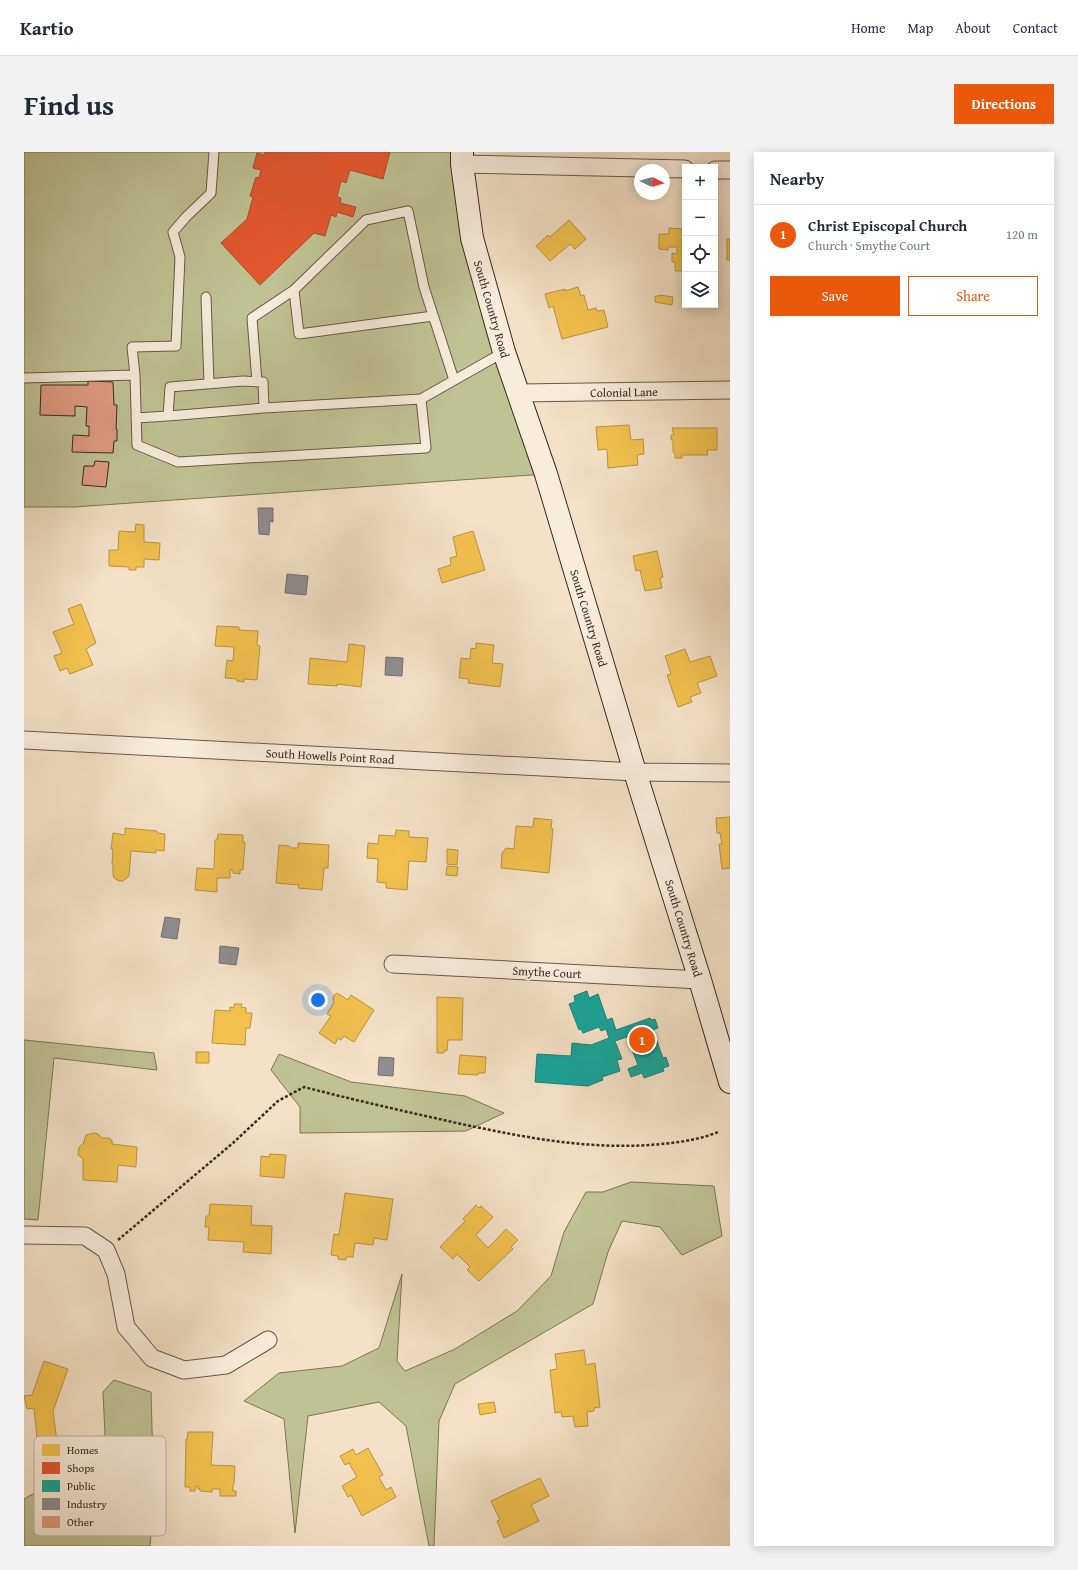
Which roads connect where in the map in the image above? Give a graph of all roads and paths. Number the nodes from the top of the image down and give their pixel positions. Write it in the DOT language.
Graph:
graph roads {
  1 [pos="214,152"];
  2 [pos="462,158"];
  3 [pos="682,169"];
  4 [pos="718,170"];
  5 [pos="730,170"];
  6 [pos="294,290"];
  7 [pos="206,297"];
  8 [pos="434,316"];
  9 [pos="504,352"];
  10 [pos="135,375"];
  11 [pos="24,378"];
  12 [pos="454,380"];
  13 [pos="257,382"];
  14 [pos="209,384"];
  15 [pos="730,390"];
  16 [pos="518,393"];
  17 [pos="421,400"];
  18 [pos="264,408"];
  19 [pos="168,416"];
  20 [pos="136,418"];
  21 [pos="24,740"];
  22 [pos="635,772"];
  23 [pos="730,773"];
  24 [pos="394,964"];
  25 [pos="700,980"];
  26 [pos="730,1082"];
  27 [pos="718,1132"];
  28 [pos="24,1234"];
  29 [pos="106,1250"];
  30 [pos="268,1340"];
  1 -- 10 [label="lane"];
  2 -- 3 [label="street"];
  2 -- 9 [label="main road, South Country Road"];
  4 -- 5 [label="street"];
  6 -- 8 [label="lane"];
  6 -- 8 [label="lane"];
  6 -- 13 [label="lane"];
  7 -- 14 [label="lane"];
  8 -- 12 [label="lane"];
  9 -- 12 [label="lane"];
  9 -- 16 [label="main road, South Country Road"];
  10 -- 11 [label="lane"];
  10 -- 20 [label="lane"];
  12 -- 17 [label="lane"];
  13 -- 14 [label="lane"];
  13 -- 18 [label="lane"];
  14 -- 19 [label="lane"];
  15 -- 16 [label="street, Colonial Lane"];
  16 -- 22 [label="main road, South Country Road"];
  17 -- 18 [label="lane"];
  17 -- 20 [label="lane"];
  18 -- 19 [label="lane"];
  19 -- 20 [label="lane"];
  21 -- 22 [label="street, South Howells Point Road"];
  22 -- 23 [label="street, South Howells Point Road"];
  22 -- 25 [label="main road, South Country Road"];
  24 -- 25 [label="street, Smythe Court"];
  25 -- 26 [label="main road, South Country Road"];
  27 -- 29 [label="path"];
  28 -- 29 [label="street"];
  29 -- 30 [label="street"];
}
